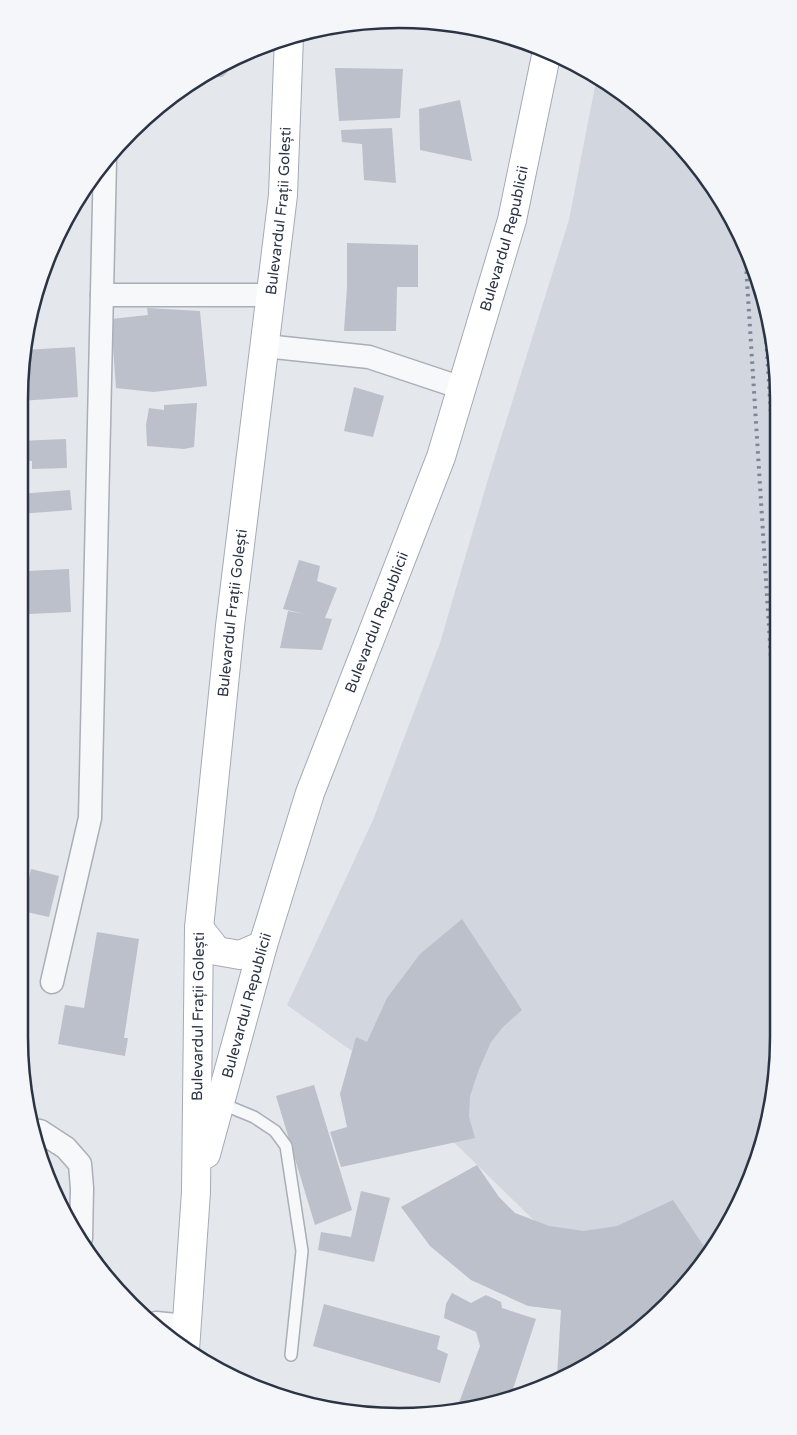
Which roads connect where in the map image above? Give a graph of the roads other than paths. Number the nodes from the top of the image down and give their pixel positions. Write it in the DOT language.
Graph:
graph roads {
  1 [pos="289,44"];
  2 [pos="545,58"];
  3 [pos="105,172"];
  4 [pos="102,295"];
  5 [pos="271,295"];
  6 [pos="265,346"];
  7 [pos="462,388"];
  8 [pos="199,928"];
  9 [pos="263,945"];
  10 [pos="52,982"];
  11 [pos="220,1103"];
  12 [pos="40,1131"];
  13 [pos="196,1192"];
  14 [pos="81,1229"];
  15 [pos="186,1338"];
  16 [pos="291,1355"];
  1 -- 5 [label="main road, Bulevardul Frații Golești"];
  2 -- 7 [label="main road, Bulevardul Republicii"];
  3 -- 4 [label="street"];
  4 -- 5 [label="street"];
  4 -- 10 [label="street"];
  5 -- 6 [label="main road, Bulevardul Frații Golești"];
  6 -- 7 [label="street"];
  6 -- 8 [label="main road, Bulevardul Frații Golești"];
  7 -- 9 [label="main road, Bulevardul Republicii"];
  8 -- 9 [label="main road"];
  8 -- 13 [label="main road, Bulevardul Frații Golești"];
  9 -- 11 [label="main road, Bulevardul Republicii"];
  11 -- 13 [label="main road, Bulevardul Republicii"];
  11 -- 16 [label="lane"];
  12 -- 14 [label="street"];
  13 -- 15 [label="main road"];
}
